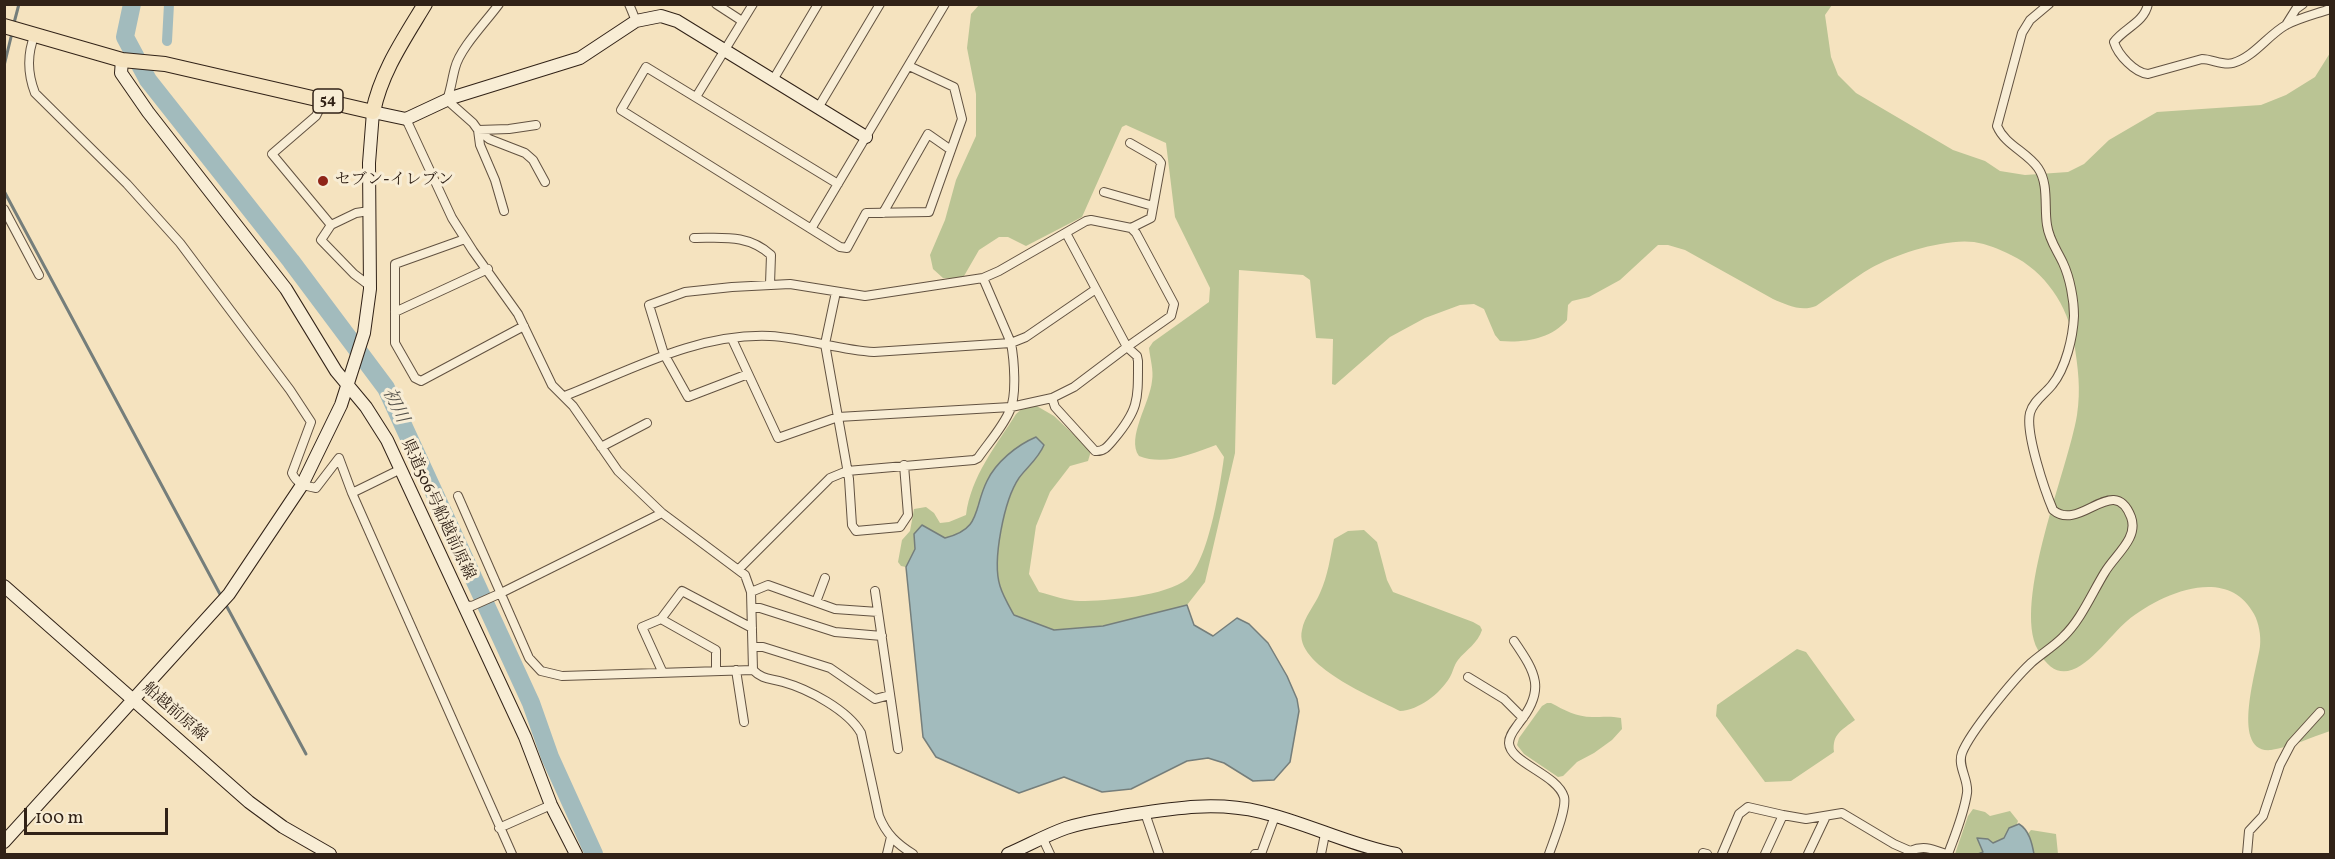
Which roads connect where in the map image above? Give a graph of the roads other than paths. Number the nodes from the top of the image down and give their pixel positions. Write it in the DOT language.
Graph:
graph roads {
  1 [pos="425,4"];
  2 [pos="499,4"];
  3 [pos="628,4"];
  4 [pos="716,4"];
  5 [pos="753,4"];
  6 [pos="818,4"];
  7 [pos="880,4"];
  8 [pos="945,4"];
  9 [pos="2049,4"];
  10 [pos="2148,4"];
  11 [pos="2303,4"];
  12 [pos="2331,9"];
  13 [pos="636,21"];
  14 [pos="742,21"];
  15 [pos="2286,25"];
  16 [pos="4,26"];
  17 [pos="30,33"];
  18 [pos="724,50"];
  19 [pos="122,60"];
  20 [pos="909,66"];
  21 [pos="773,80"];
  22 [pos="696,97"];
  23 [pos="324,100"];
  24 [pos="447,100"];
  25 [pos="819,108"];
  26 [pos="373,112"];
  27 [pos="406,119"];
  28 [pos="536,125"];
  29 [pos="478,130"];
  30 [pos="866,137"];
  31 [pos="1130,143"];
  32 [pos="951,150"];
  33 [pos="545,182"];
  34 [pos="838,184"];
  35 [pos="1104,192"];
  36 [pos="1153,206"];
  37 [pos="4,209"];
  38 [pos="369,211"];
  39 [pos="504,211"];
  40 [pos="883,213"];
  41 [pos="331,225"];
  42 [pos="1131,228"];
  43 [pos="811,229"];
  44 [pos="1066,233"];
  45 [pos="694,238"];
  46 [pos="465,239"];
  47 [pos="488,269"];
  48 [pos="39,275"];
  49 [pos="983,278"];
  50 [pos="770,284"];
  51 [pos="370,287"];
  52 [pos="1096,289"];
  53 [pos="836,292"];
  54 [pos="395,312"];
  55 [pos="524,326"];
  56 [pos="732,339"];
  57 [pos="1011,343"];
  58 [pos="825,344"];
  59 [pos="1127,347"];
  60 [pos="664,354"];
  61 [pos="748,374"];
  62 [pos="349,379"];
  63 [pos="565,396"];
  64 [pos="1052,398"];
  65 [pos="1011,407"];
  66 [pos="837,417"];
  67 [pos="647,423"];
  68 [pos="601,447"];
  69 [pos="904,465"];
  70 [pos="401,469"];
  71 [pos="847,471"];
  72 [pos="302,485"];
  73 [pos="352,493"];
  74 [pos="458,496"];
  75 [pos="662,513"];
  76 [pos="739,569"];
  77 [pos="825,578"];
  78 [pos="4,586"];
  79 [pos="875,591"];
  80 [pos="751,592"];
  81 [pos="499,594"];
  82 [pos="816,602"];
  83 [pos="467,606"];
  84 [pos="752,608"];
  85 [pos="878,612"];
  86 [pos="661,619"];
  87 [pos="752,628"];
  88 [pos="882,636"];
  89 [pos="1514,641"];
  90 [pos="753,647"];
  91 [pos="716,670"];
  92 [pos="736,670"];
  93 [pos="753,670"];
  94 [pos="662,671"];
  95 [pos="1468,677"];
  96 [pos="890,695"];
  97 [pos="133,699"];
  98 [pos="2320,712"];
  99 [pos="1523,718"];
  100 [pos="744,722"];
  101 [pos="898,749"];
  102 [pos="551,805"];
  103 [pos="1144,813"];
  104 [pos="1783,815"];
  105 [pos="1275,816"];
  106 [pos="1826,816"];
  107 [pos="499,828"];
  108 [pos="1325,834"];
  109 [pos="891,837"];
  110 [pos="1043,839"];
  111 [pos="4,842"];
  112 [pos="1158,854"];
  113 [pos="330,855"];
  114 [pos="512,855"];
  115 [pos="576,855"];
  116 [pos="887,855"];
  117 [pos="913,855"];
  118 [pos="1008,855"];
  119 [pos="1050,855"];
  120 [pos="1255,855"];
  121 [pos="1321,855"];
  122 [pos="1396,855"];
  123 [pos="1549,855"];
  124 [pos="1722,855"];
  125 [pos="1766,855"];
  126 [pos="1808,855"];
  127 [pos="1947,855"];
  128 [pos="2247,855"];
  1 -- 26 [label="main road"];
  2 -- 24 [label="street"];
  3 -- 13 [label="street"];
  4 -- 14 [label="street"];
  5 -- 14 [label="street"];
  6 -- 21 [label="street"];
  7 -- 25 [label="street"];
  8 -- 20 [label="street"];
  9 -- 127 [label="street"];
  10 -- 15 [label="street"];
  11 -- 15 [label="street"];
  12 -- 15 [label="street"];
  13 -- 18 [label="street"];
  13 -- 24 [label="street"];
  14 -- 18 [label="street"];
  16 -- 17 [label="main road, 54"];
  17 -- 19 [label="main road, 54"];
  17 -- 72 [label="street"];
  18 -- 21 [label="street"];
  18 -- 22 [label="street"];
  19 -- 23 [label="main road, 54"];
  19 -- 62 [label="street, 県道506号船越前原線"];
  20 -- 30 [label="street"];
  20 -- 32 [label="street"];
  21 -- 25 [label="street"];
  22 -- 34 [label="street"];
  22 -- 43 [label="street"];
  23 -- 26 [label="main road, 54"];
  23 -- 41 [label="street"];
  24 -- 27 [label="street"];
  24 -- 29 [label="street"];
  25 -- 30 [label="street"];
  26 -- 27 [label="street"];
  26 -- 38 [label="street"];
  27 -- 46 [label="street"];
  28 -- 29 [label="street"];
  29 -- 33 [label="street"];
  29 -- 39 [label="street"];
  30 -- 34 [label="street"];
  31 -- 36 [label="street"];
  32 -- 40 [label="street"];
  32 -- 40 [label="street"];
  34 -- 43 [label="street"];
  35 -- 36 [label="street"];
  36 -- 42 [label="street"];
  37 -- 48 [label="street"];
  38 -- 41 [label="street"];
  38 -- 51 [label="street"];
  40 -- 43 [label="street"];
  41 -- 51 [label="street"];
  42 -- 44 [label="street"];
  42 -- 59 [label="street"];
  44 -- 49 [label="street"];
  44 -- 52 [label="street"];
  45 -- 50 [label="street"];
  46 -- 47 [label="street"];
  46 -- 54 [label="street"];
  47 -- 54 [label="street"];
  47 -- 55 [label="street"];
  49 -- 53 [label="street"];
  49 -- 57 [label="street"];
  50 -- 53 [label="street"];
  50 -- 60 [label="street"];
  51 -- 62 [label="street"];
  52 -- 57 [label="street"];
  52 -- 59 [label="street"];
  53 -- 58 [label="street"];
  54 -- 55 [label="street"];
  55 -- 63 [label="street"];
  56 -- 58 [label="street"];
  56 -- 60 [label="street"];
  56 -- 61 [label="street"];
  57 -- 58 [label="street"];
  57 -- 65 [label="street"];
  58 -- 66 [label="street"];
  59 -- 64 [label="street"];
  59 -- 64 [label="street"];
  60 -- 61 [label="street"];
  60 -- 63 [label="street"];
  61 -- 66 [label="street"];
  62 -- 70 [label="street, 県道506号船越前原線"];
  62 -- 72 [label="street"];
  63 -- 68 [label="street"];
  64 -- 65 [label="street"];
  65 -- 66 [label="street"];
  65 -- 69 [label="street"];
  66 -- 71 [label="street"];
  67 -- 68 [label="street"];
  68 -- 75 [label="street"];
  69 -- 71 [label="street"];
  69 -- 71 [label="street"];
  70 -- 73 [label="street"];
  70 -- 83 [label="street, 県道506号船越前原線"];
  71 -- 76 [label="street"];
  72 -- 73 [label="street"];
  72 -- 97 [label="street"];
  73 -- 107 [label="street"];
  74 -- 81 [label="street"];
  75 -- 76 [label="street"];
  75 -- 81 [label="street"];
  76 -- 80 [label="street"];
  77 -- 82 [label="street"];
  78 -- 97 [label="street, 船越前原線"];
  79 -- 85 [label="street"];
  80 -- 82 [label="street"];
  80 -- 84 [label="street"];
  81 -- 83 [label="street"];
  81 -- 94 [label="street"];
  82 -- 85 [label="street"];
  83 -- 102 [label="street, 県道506号船越前原線"];
  84 -- 87 [label="street"];
  84 -- 88 [label="street"];
  85 -- 88 [label="street"];
  86 -- 87 [label="street"];
  86 -- 91 [label="street"];
  86 -- 94 [label="street"];
  87 -- 90 [label="street"];
  88 -- 96 [label="street"];
  89 -- 99 [label="street"];
  90 -- 93 [label="street"];
  90 -- 96 [label="street"];
  91 -- 92 [label="street"];
  91 -- 94 [label="street"];
  92 -- 93 [label="street"];
  92 -- 100 [label="street"];
  93 -- 109 [label="street"];
  95 -- 99 [label="street"];
  96 -- 101 [label="street"];
  97 -- 111 [label="street"];
  97 -- 113 [label="street, 船越前原線"];
  98 -- 128 [label="street"];
  99 -- 123 [label="street"];
  102 -- 107 [label="street"];
  102 -- 115 [label="street, 県道506号船越前原線"];
  103 -- 105 [label="street"];
  103 -- 110 [label="street"];
  103 -- 112 [label="street"];
  104 -- 106 [label="street"];
  104 -- 124 [label="street"];
  104 -- 125 [label="street"];
  105 -- 108 [label="street"];
  105 -- 120 [label="street"];
  106 -- 126 [label="street"];
  106 -- 127 [label="street"];
  107 -- 114 [label="street"];
  108 -- 121 [label="street"];
  108 -- 122 [label="street"];
  109 -- 116 [label="street"];
  109 -- 117 [label="street"];
  110 -- 118 [label="street"];
  110 -- 119 [label="street"];
}
